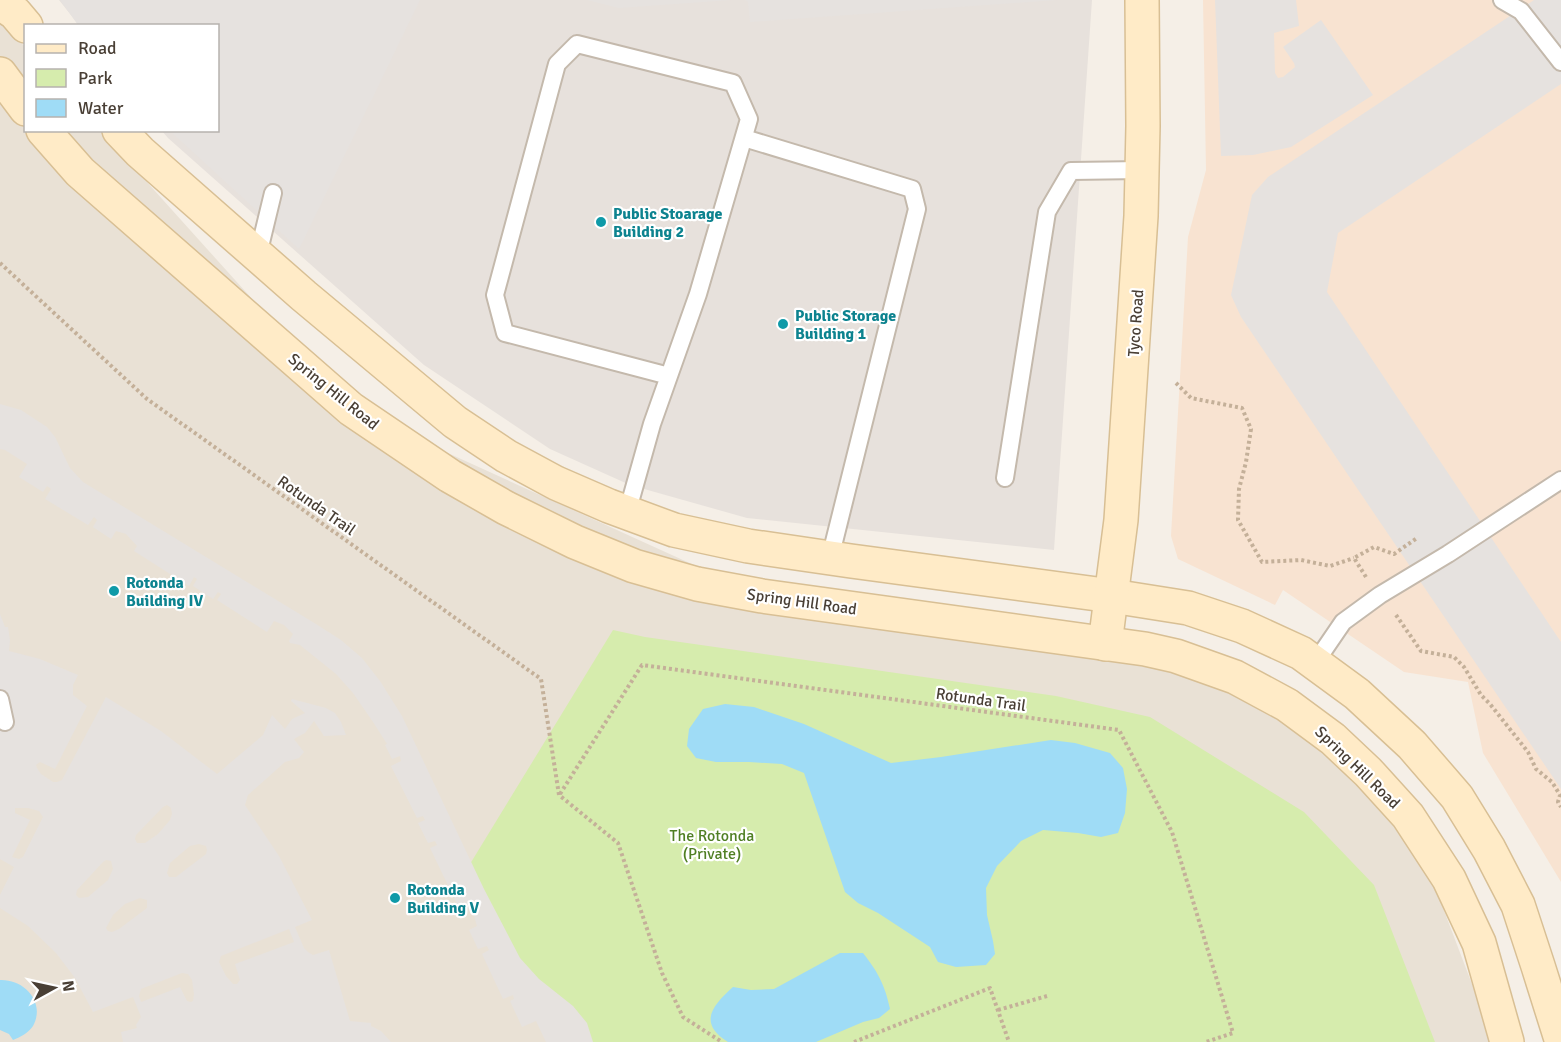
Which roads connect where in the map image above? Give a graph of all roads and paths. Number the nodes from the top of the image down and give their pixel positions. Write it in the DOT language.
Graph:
graph roads {
  1 [pos="1142,0"];
  2 [pos="1502,0"];
  3 [pos="0,3"];
  4 [pos="24,24"];
  5 [pos="1561,62"];
  6 [pos="0,74"];
  7 [pos="24,106"];
  8 [pos="45,132"];
  9 [pos="121,132"];
  10 [pos="744,138"];
  11 [pos="1142,170"];
  12 [pos="273,193"];
  13 [pos="258,255"];
  14 [pos="0,263"];
  15 [pos="669,376"];
  16 [pos="1176,383"];
  17 [pos="1005,478"];
  18 [pos="1561,480"];
  19 [pos="627,513"];
  20 [pos="1417,538"];
  21 [pos="830,558"];
  22 [pos="1354,558"];
  23 [pos="1367,579"];
  24 [pos="1112,596"];
  25 [pos="1396,615"];
  26 [pos="1105,644"];
  27 [pos="1315,663"];
  28 [pos="0,699"];
  29 [pos="5,722"];
  30 [pos="559,795"];
  31 [pos="1561,807"];
  32 [pos="1518,905"];
  33 [pos="1561,981"];
  34 [pos="1047,996"];
  35 [pos="998,1010"];
  36 [pos="1561,1039"];
  37 [pos="722,1042"];
  38 [pos="854,1042"];
  39 [pos="1009,1042"];
  40 [pos="1206,1042"];
  41 [pos="1507,1042"];
  1 -- 11 [label="main road, Tyco Road"];
  2 -- 5 [label="lane"];
  3 -- 4 [label="main road"];
  6 -- 7 [label="main road"];
  8 -- 26 [label="main road, Spring Hill Road"];
  9 -- 13 [label="main road"];
  10 -- 15 [label="lane"];
  10 -- 15 [label="lane"];
  10 -- 21 [label="lane"];
  11 -- 17 [label="lane"];
  11 -- 24 [label="main road, Tyco Road"];
  12 -- 13 [label="lane"];
  13 -- 19 [label="main road"];
  14 -- 30 [label="path, Rotunda Trail"];
  15 -- 19 [label="lane"];
  16 -- 22 [label="path"];
  18 -- 27 [label="lane"];
  19 -- 21 [label="main road"];
  20 -- 22 [label="path"];
  21 -- 24 [label="main road"];
  22 -- 23 [label="path"];
  24 -- 26 [label="main road, Tyco Road"];
  24 -- 27 [label="main road"];
  25 -- 31 [label="path"];
  26 -- 41 [label="main road, Spring Hill Road"];
  27 -- 32 [label="main road"];
  28 -- 29 [label="lane"];
  30 -- 37 [label="path"];
  30 -- 40 [label="path, Rotunda Trail"];
  32 -- 33 [label="main road"];
  32 -- 36 [label="main road"];
  34 -- 35 [label="path"];
  35 -- 38 [label="path"];
  35 -- 39 [label="path"];
}
